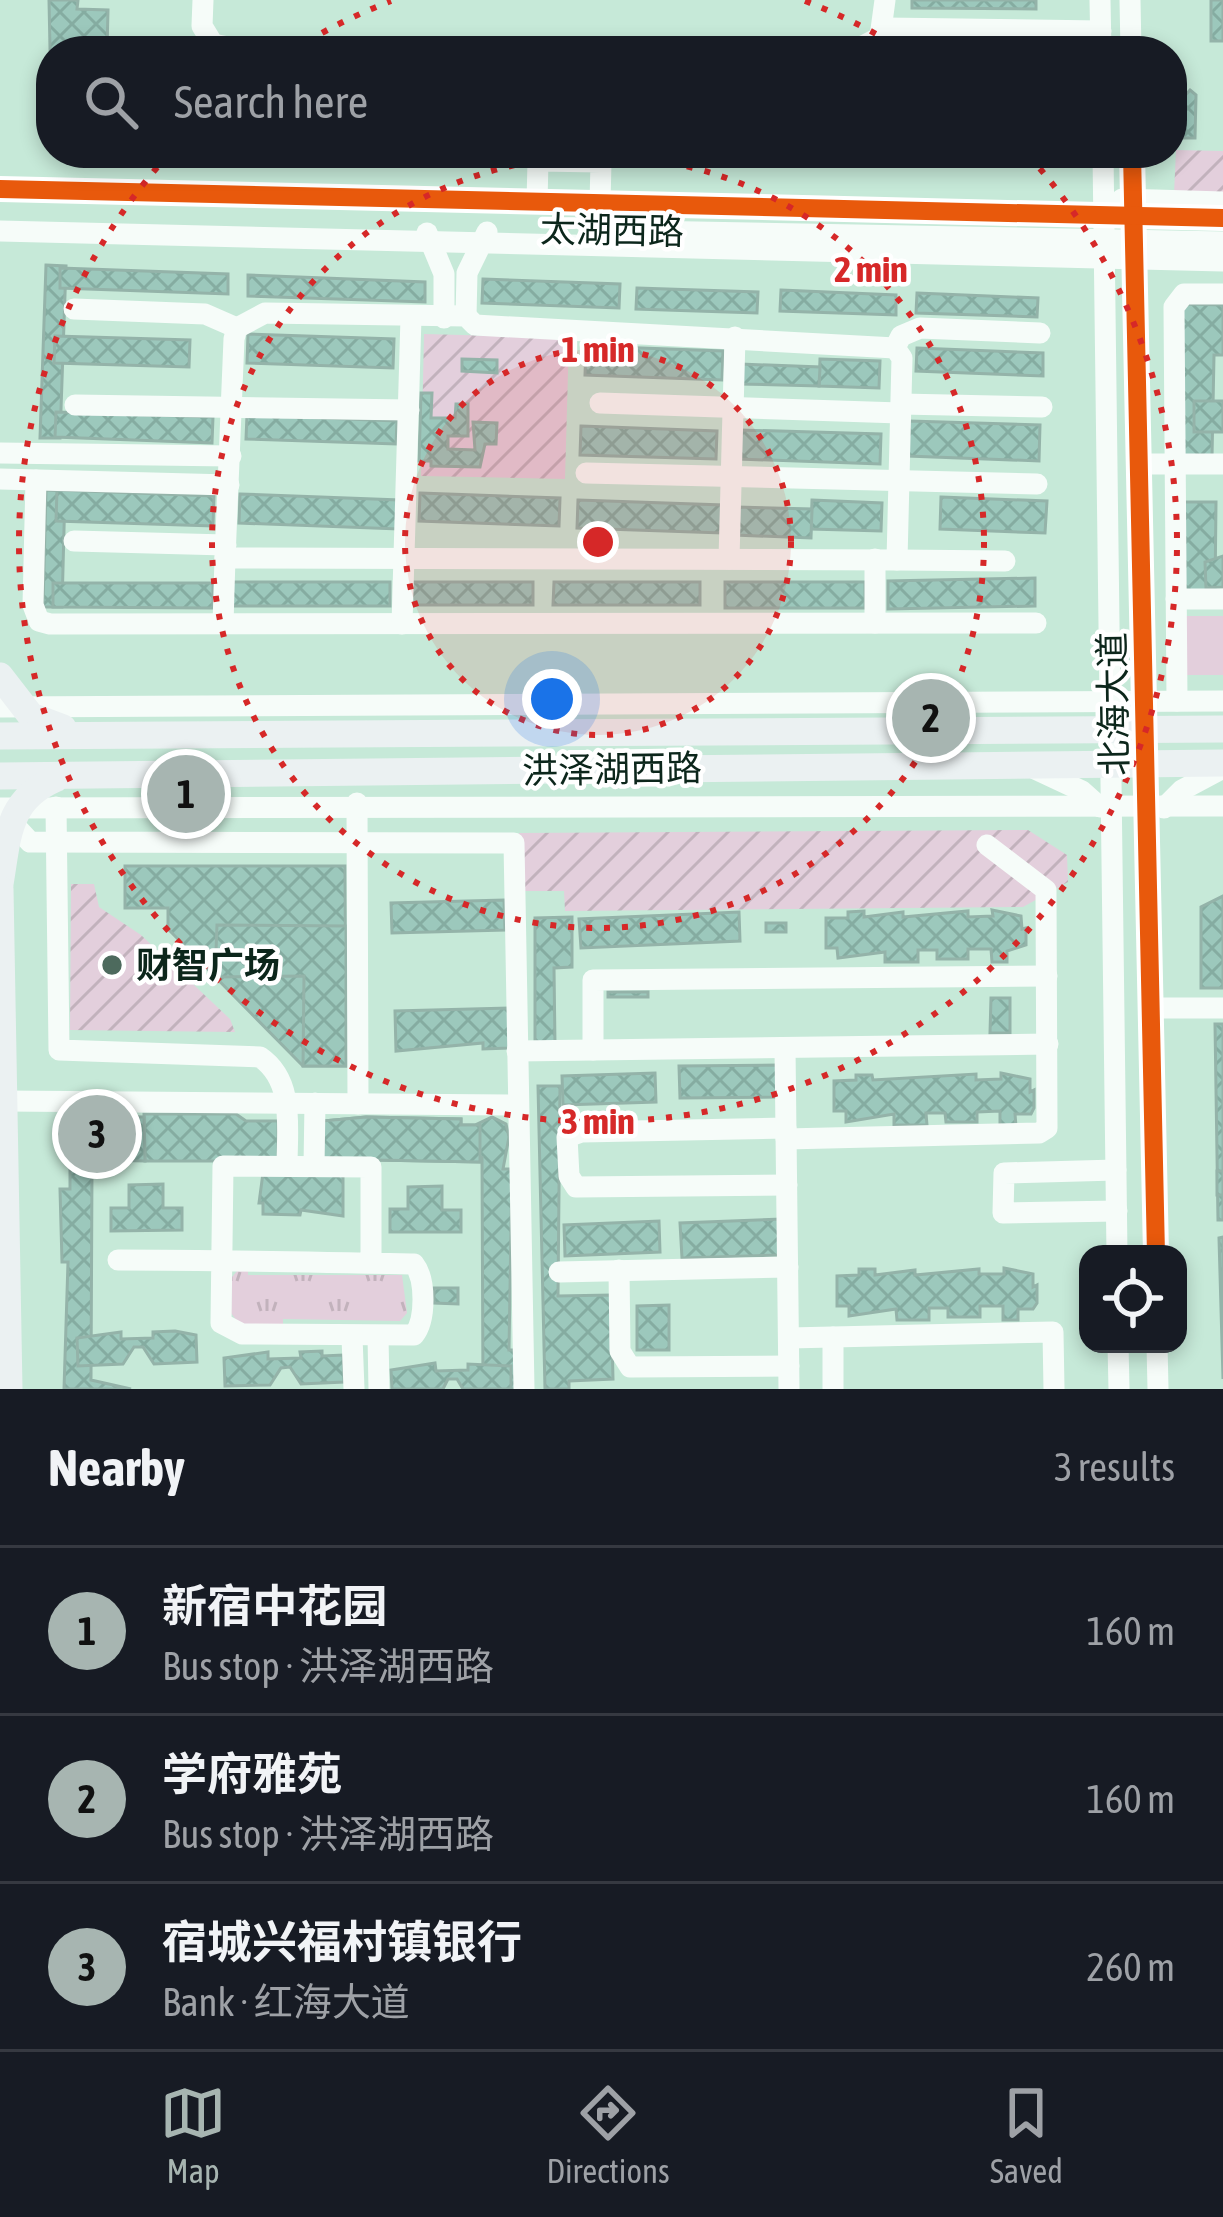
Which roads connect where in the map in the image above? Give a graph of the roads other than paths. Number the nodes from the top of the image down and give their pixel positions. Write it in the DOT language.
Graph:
graph roads {
  1 [pos="203,0"];
  2 [pos="885,0"];
  3 [pos="1100,0"];
  4 [pos="1130,0"];
  5 [pos="884,28"];
  6 [pos="208,36"];
  7 [pos="878,36"];
  8 [pos="1018,36"];
  9 [pos="1101,36"];
  10 [pos="1131,36"];
  11 [pos="538,168"];
  12 [pos="601,168"];
  13 [pos="1103,168"];
  14 [pos="1132,168"];
  15 [pos="0,189"];
  16 [pos="537,202"];
  17 [pos="1223,202"];
  18 [pos="600,203"];
  19 [pos="1104,207"];
  20 [pos="1133,207"];
  21 [pos="1223,218"];
  22 [pos="0,220"];
  23 [pos="0,231"];
  24 [pos="428,234"];
  25 [pos="485,235"];
  26 [pos="1105,248"];
  27 [pos="1134,249"];
  28 [pos="1218,254"];
  29 [pos="1184,260"];
  30 [pos="1184,294"];
  31 [pos="1216,294"];
  32 [pos="74,309"];
  33 [pos="411,317"];
  34 [pos="455,317"];
  35 [pos="237,328"];
  36 [pos="1040,333"];
  37 [pos="735,337"];
  38 [pos="895,348"];
  39 [pos="600,403"];
  40 [pos="75,405"];
  41 [pos="233,407"];
  42 [pos="1042,407"];
  43 [pos="733,408"];
  44 [pos="900,408"];
  45 [pos="410,410"];
  46 [pos="0,453"];
  47 [pos="231,456"];
  48 [pos="1140,464"];
  49 [pos="1175,464"];
  50 [pos="1223,464"];
  51 [pos="586,473"];
  52 [pos="731,476"];
  53 [pos="0,479"];
  54 [pos="36,480"];
  55 [pos="899,480"];
  56 [pos="1037,484"];
  57 [pos="229,485"];
  58 [pos="74,541"];
  59 [pos="226,552"];
  60 [pos="406,558"];
  61 [pos="729,559"];
  62 [pos="886,559"];
  63 [pos="1005,561"];
  64 [pos="1176,599"];
  65 [pos="1223,599"];
  66 [pos="1143,603"];
  67 [pos="1109,605"];
  68 [pos="875,623"];
  69 [pos="1036,623"];
  70 [pos="224,624"];
  71 [pos="403,624"];
  72 [pos="0,676"];
  73 [pos="1223,701"];
  74 [pos="1108,704"];
  75 [pos="10,707"];
  76 [pos="1158,708"];
  77 [pos="1218,729"];
  78 [pos="982,730"];
  79 [pos="110,735"];
  80 [pos="0,736"];
  81 [pos="1147,763"];
  82 [pos="1112,764"];
  83 [pos="987,765"];
  84 [pos="1023,765"];
  85 [pos="1223,765"];
  86 [pos="63,775"];
  87 [pos="122,775"];
  88 [pos="0,776"];
  89 [pos="357,803"];
  90 [pos="1156,806"];
  91 [pos="1223,806"];
  92 [pos="56,808"];
  93 [pos="6,811"];
  94 [pos="1108,814"];
  95 [pos="56,842"];
  96 [pos="357,842"];
  97 [pos="987,845"];
  98 [pos="0,886"];
  99 [pos="1150,908"];
  100 [pos="1113,909"];
  101 [pos="1047,976"];
  102 [pos="1152,1008"];
  103 [pos="1223,1008"];
  104 [pos="1048,1044"];
  105 [pos="785,1048"];
  106 [pos="593,1050"];
  107 [pos="517,1052"];
  108 [pos="4,1101"];
  109 [pos="287,1103"];
  110 [pos="315,1103"];
  111 [pos="358,1104"];
  112 [pos="518,1105"];
  113 [pos="786,1133"];
  114 [pos="1003,1134"];
  115 [pos="2,1141"];
  116 [pos="286,1166"];
  117 [pos="314,1166"];
  118 [pos="1116,1170"];
  119 [pos="1004,1173"];
  120 [pos="787,1185"];
  121 [pos="1117,1211"];
  122 [pos="1117,1245"];
  123 [pos="1156,1245"];
  124 [pos="118,1260"];
  125 [pos="222,1260"];
  126 [pos="371,1263"];
  127 [pos="788,1267"];
  128 [pos="619,1270"];
  129 [pos="559,1272"];
  130 [pos="378,1336"];
  131 [pos="352,1337"];
  132 [pos="833,1337"];
  133 [pos="789,1339"];
  134 [pos="1118,1353"];
  135 [pos="1157,1353"];
  136 [pos="789,1378"];
  137 [pos="9,1389"];
  138 [pos="354,1389"];
  139 [pos="379,1389"];
  140 [pos="524,1389"];
  141 [pos="833,1389"];
  142 [pos="1054,1389"];
  143 [pos="1119,1389"];
  144 [pos="1158,1389"];
  1 -- 6 [label="street"];
  2 -- 5 [label="street"];
  3 -- 9 [label="street"];
  4 -- 10 [label="street"];
  5 -- 7 [label="street"];
  5 -- 8 [label="street"];
  11 -- 16 [label="street"];
  12 -- 18 [label="street"];
  13 -- 19 [label="street, 北海大道"];
  14 -- 20 [label="street, 北海大道"];
  15 -- 16 [label="street, 太湖西路"];
  16 -- 18 [label="street, 太湖西路"];
  17 -- 20 [label="street"];
  18 -- 19 [label="street, 太湖西路"];
  19 -- 20 [label="street, 太湖西路"];
  19 -- 26 [label="street, 北海大道"];
  20 -- 21 [label="street"];
  20 -- 27 [label="street, 北海大道"];
  22 -- 24 [label="street, 太湖西路"];
  23 -- 24 [label="street"];
  24 -- 25 [label="street, 太湖西路"];
  24 -- 34 [label="street"];
  25 -- 26 [label="street, 太湖西路"];
  25 -- 34 [label="street"];
  26 -- 27 [label="street, 太湖西路"];
  26 -- 67 [label="street, 北海大道"];
  27 -- 28 [label="street, 太湖西路"];
  27 -- 29 [label="street"];
  27 -- 48 [label="street, 北海大道"];
  28 -- 29 [label="street"];
  28 -- 31 [label="street"];
  29 -- 30 [label="street"];
  30 -- 31 [label="street"];
  30 -- 49 [label="street"];
  32 -- 35 [label="street"];
  33 -- 34 [label="street"];
  33 -- 35 [label="street"];
  33 -- 45 [label="street"];
  34 -- 37 [label="street"];
  35 -- 41 [label="street"];
  36 -- 38 [label="street"];
  37 -- 38 [label="street"];
  37 -- 43 [label="street"];
  38 -- 44 [label="street"];
  39 -- 43 [label="street"];
  40 -- 41 [label="street"];
  41 -- 45 [label="street"];
  41 -- 47 [label="street"];
  42 -- 44 [label="street"];
  43 -- 44 [label="street"];
  43 -- 52 [label="street"];
  44 -- 55 [label="street"];
  45 -- 60 [label="street"];
  46 -- 47 [label="street"];
  47 -- 57 [label="street"];
  48 -- 49 [label="street"];
  48 -- 66 [label="street, 北海大道"];
  49 -- 50 [label="street"];
  49 -- 64 [label="street"];
  51 -- 52 [label="street"];
  52 -- 55 [label="street"];
  52 -- 61 [label="street"];
  53 -- 54 [label="street"];
  54 -- 57 [label="street"];
  54 -- 70 [label="street"];
  55 -- 56 [label="street"];
  55 -- 62 [label="street"];
  57 -- 59 [label="street"];
  58 -- 59 [label="street"];
  59 -- 60 [label="street"];
  59 -- 70 [label="street"];
  60 -- 61 [label="street"];
  60 -- 71 [label="street"];
  61 -- 62 [label="street"];
  62 -- 63 [label="street"];
  62 -- 68 [label="street"];
  64 -- 65 [label="street"];
  64 -- 76 [label="street"];
  66 -- 67 [label="street"];
  66 -- 76 [label="street, 北海大道"];
  67 -- 74 [label="street, 北海大道"];
  68 -- 69 [label="street"];
  68 -- 71 [label="street"];
  70 -- 71 [label="street"];
  72 -- 75 [label="main road"];
  73 -- 76 [label="street"];
  74 -- 75 [label="street"];
  74 -- 76 [label="main road, 洪泽湖西路"];
  74 -- 78 [label="main road, 洪泽湖西路"];
  74 -- 82 [label="street, 北海大道"];
  75 -- 79 [label="main road"];
  76 -- 77 [label="main road, 洪泽湖西路"];
  76 -- 81 [label="street, 北海大道"];
  78 -- 79 [label="main road, 洪泽湖西路"];
  78 -- 83 [label="main road"];
  79 -- 80 [label="main road, 洪泽湖西路"];
  79 -- 87 [label="main road"];
  81 -- 82 [label="main road, 洪泽湖西路"];
  81 -- 85 [label="main road, 洪泽湖西路"];
  81 -- 90 [label="street, 北海大道"];
  82 -- 84 [label="main road, 洪泽湖西路"];
  82 -- 94 [label="street, 北海大道"];
  83 -- 84 [label="main road, 洪泽湖西路"];
  83 -- 87 [label="main road, 洪泽湖西路"];
  84 -- 94 [label="street"];
  85 -- 90 [label="street"];
  86 -- 87 [label="main road, 洪泽湖西路"];
  86 -- 88 [label="main road, 洪泽湖西路"];
  86 -- 93 [label="main road"];
  89 -- 92 [label="street"];
  89 -- 94 [label="street"];
  89 -- 96 [label="street"];
  90 -- 91 [label="street"];
  90 -- 94 [label="street"];
  90 -- 99 [label="street, 北海大道"];
  92 -- 93 [label="street"];
  92 -- 95 [label="street"];
  93 -- 95 [label="street"];
  93 -- 98 [label="main road"];
  94 -- 100 [label="street, 北海大道"];
  95 -- 96 [label="street"];
  95 -- 109 [label="street"];
  96 -- 107 [label="street"];
  96 -- 111 [label="street"];
  97 -- 101 [label="street"];
  98 -- 108 [label="main road"];
  99 -- 100 [label="street"];
  99 -- 102 [label="street, 北海大道"];
  100 -- 118 [label="street, 北海大道"];
  101 -- 104 [label="street"];
  101 -- 106 [label="street"];
  102 -- 103 [label="street"];
  102 -- 123 [label="street, 北海大道"];
  104 -- 105 [label="street"];
  104 -- 114 [label="street"];
  105 -- 106 [label="street"];
  105 -- 113 [label="street"];
  106 -- 107 [label="street"];
  107 -- 112 [label="street"];
  108 -- 109 [label="street"];
  108 -- 115 [label="main road"];
  109 -- 110 [label="street"];
  109 -- 116 [label="street"];
  110 -- 111 [label="street"];
  110 -- 117 [label="street"];
  111 -- 112 [label="street"];
  112 -- 140 [label="street"];
  113 -- 114 [label="street"];
  113 -- 120 [label="street"];
  113 -- 120 [label="street"];
  114 -- 119 [label="street"];
  115 -- 137 [label="main road"];
  116 -- 117 [label="street"];
  116 -- 125 [label="street"];
  117 -- 126 [label="street"];
  118 -- 119 [label="street"];
  118 -- 121 [label="street, 北海大道"];
  119 -- 121 [label="street"];
  120 -- 127 [label="street"];
  121 -- 122 [label="street, 北海大道"];
  124 -- 125 [label="street"];
  125 -- 126 [label="street"];
  125 -- 131 [label="street"];
  126 -- 130 [label="street"];
  127 -- 128 [label="street"];
  127 -- 133 [label="street"];
  128 -- 129 [label="street"];
  128 -- 136 [label="street"];
  130 -- 131 [label="street"];
  130 -- 139 [label="street"];
  131 -- 138 [label="street"];
  132 -- 133 [label="street"];
  132 -- 141 [label="street"];
  132 -- 142 [label="street"];
  133 -- 136 [label="street"];
  134 -- 143 [label="street"];
  135 -- 144 [label="street"];
}
